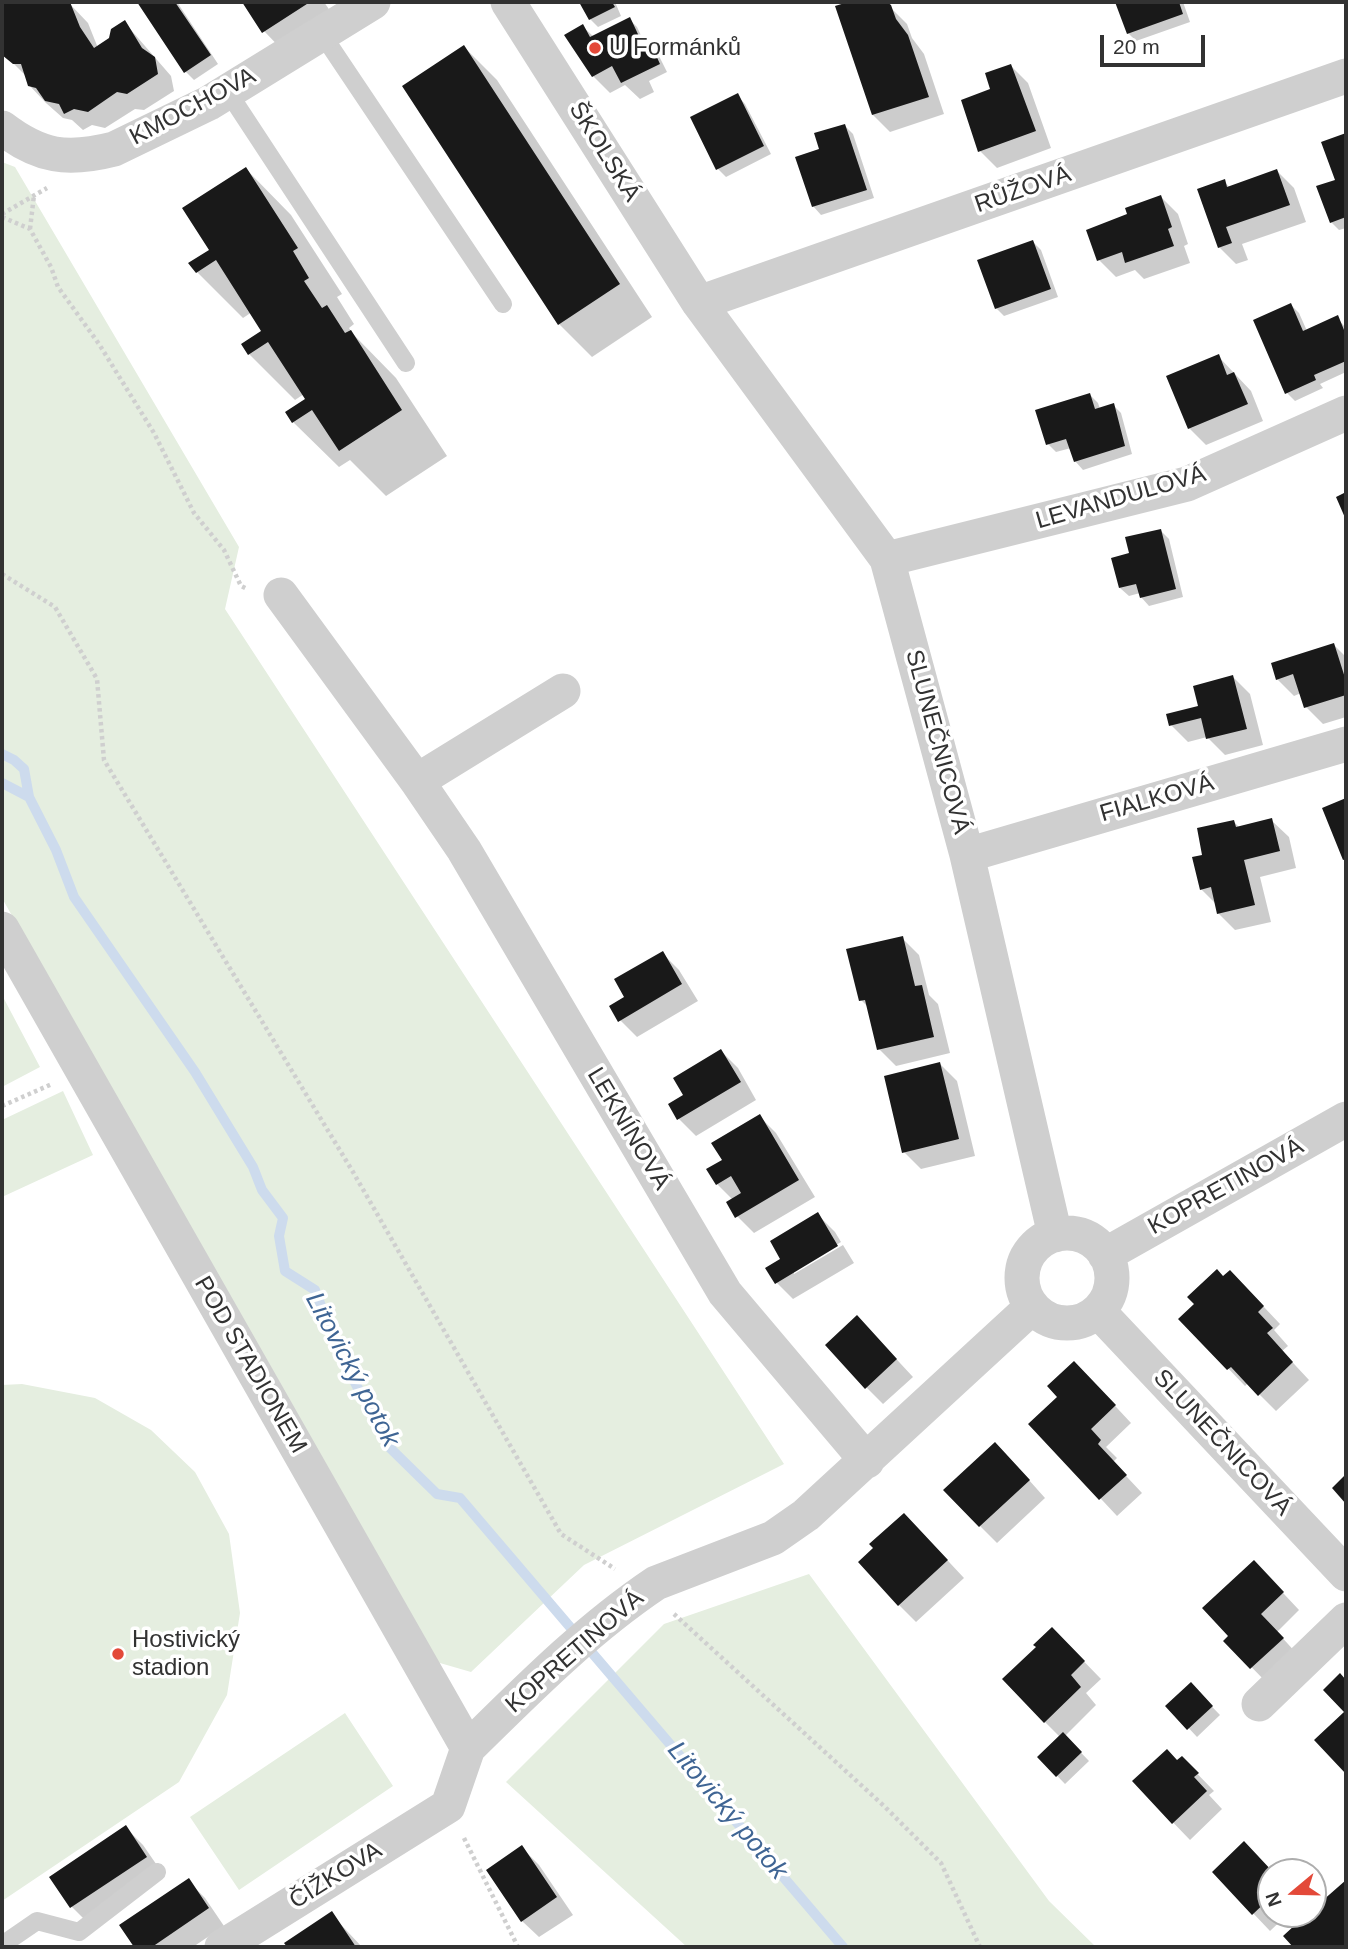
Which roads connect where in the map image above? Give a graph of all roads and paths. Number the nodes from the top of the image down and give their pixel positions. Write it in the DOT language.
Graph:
graph roads {
  1 [pos="373,2"];
  2 [pos="508,2"];
  3 [pos="322,34"];
  4 [pos="1346,76"];
  5 [pos="228,92"];
  6 [pos="2,128"];
  7 [pos="53,185"];
  8 [pos="34,195"];
  9 [pos="2,215"];
  10 [pos="30,229"];
  11 [pos="699,303"];
  12 [pos="503,304"];
  13 [pos="406,363"];
  14 [pos="1346,413"];
  15 [pos="887,559"];
  16 [pos="2,574"];
  17 [pos="286,601"];
  18 [pos="563,691"];
  19 [pos="1346,744"];
  20 [pos="417,780"];
  21 [pos="967,855"];
  22 [pos="2,929"];
  23 [pos="82,1070"];
  24 [pos="2,1106"];
  25 [pos="1346,1119"];
  26 [pos="1055,1235"];
  27 [pos="1105,1255"];
  28 [pos="1032,1307"];
  29 [pos="1098,1311"];
  30 [pos="867,1461"];
  31 [pos="1346,1574"];
  32 [pos="647,1589"];
  33 [pos="1346,1620"];
  34 [pos="1259,1704"];
  35 [pos="468,1748"];
  36 [pos="448,1805"];
  37 [pos="158,1872"];
  38 [pos="2,1945"];
  39 [pos="223,1947"];
  40 [pos="518,1947"];
  41 [pos="980,1947"];
  1 -- 3 [label="street, KMOCHOVA"];
  2 -- 11 [label="street, ŠKOLSKÁ"];
  3 -- 5 [label="street, KMOCHOVA"];
  3 -- 12 [label="lane"];
  4 -- 11 [label="street, RŮŽOVÁ"];
  5 -- 6 [label="street, KMOCHOVA"];
  5 -- 13 [label="lane"];
  7 -- 8 [label="path"];
  8 -- 9 [label="path"];
  8 -- 10 [label="path"];
  9 -- 10 [label="path"];
  10 -- 17 [label="path"];
  11 -- 15 [label="street, SLUNEČNICOVÁ"];
  14 -- 15 [label="street, LEVANDULOVÁ"];
  15 -- 21 [label="street, SLUNEČNICOVÁ"];
  16 -- 32 [label="path"];
  17 -- 20 [label="street, LEKNÍNOVÁ"];
  18 -- 20 [label="street"];
  19 -- 21 [label="street, FIALKOVÁ"];
  20 -- 30 [label="street, LEKNÍNOVÁ"];
  21 -- 26 [label="street, SLUNEČNICOVÁ"];
  22 -- 23 [label="street, POD STADIONEM"];
  23 -- 24 [label="path"];
  23 -- 35 [label="street, POD STADIONEM"];
  25 -- 27 [label="street, KOPRETINOVÁ"];
  26 -- 27 [label="street"];
  26 -- 28 [label="street"];
  27 -- 29 [label="street"];
  28 -- 29 [label="street"];
  28 -- 30 [label="street"];
  29 -- 31 [label="street, SLUNEČNICOVÁ"];
  30 -- 32 [label="street, KOPRETINOVÁ"];
  32 -- 35 [label="street, KOPRETINOVÁ"];
  32 -- 41 [label="path"];
  33 -- 34 [label="street"];
  35 -- 36 [label="street"];
  36 -- 39 [label="street, ČÍŽKOVA"];
  36 -- 40 [label="path"];
  37 -- 38 [label="lane"];
}
